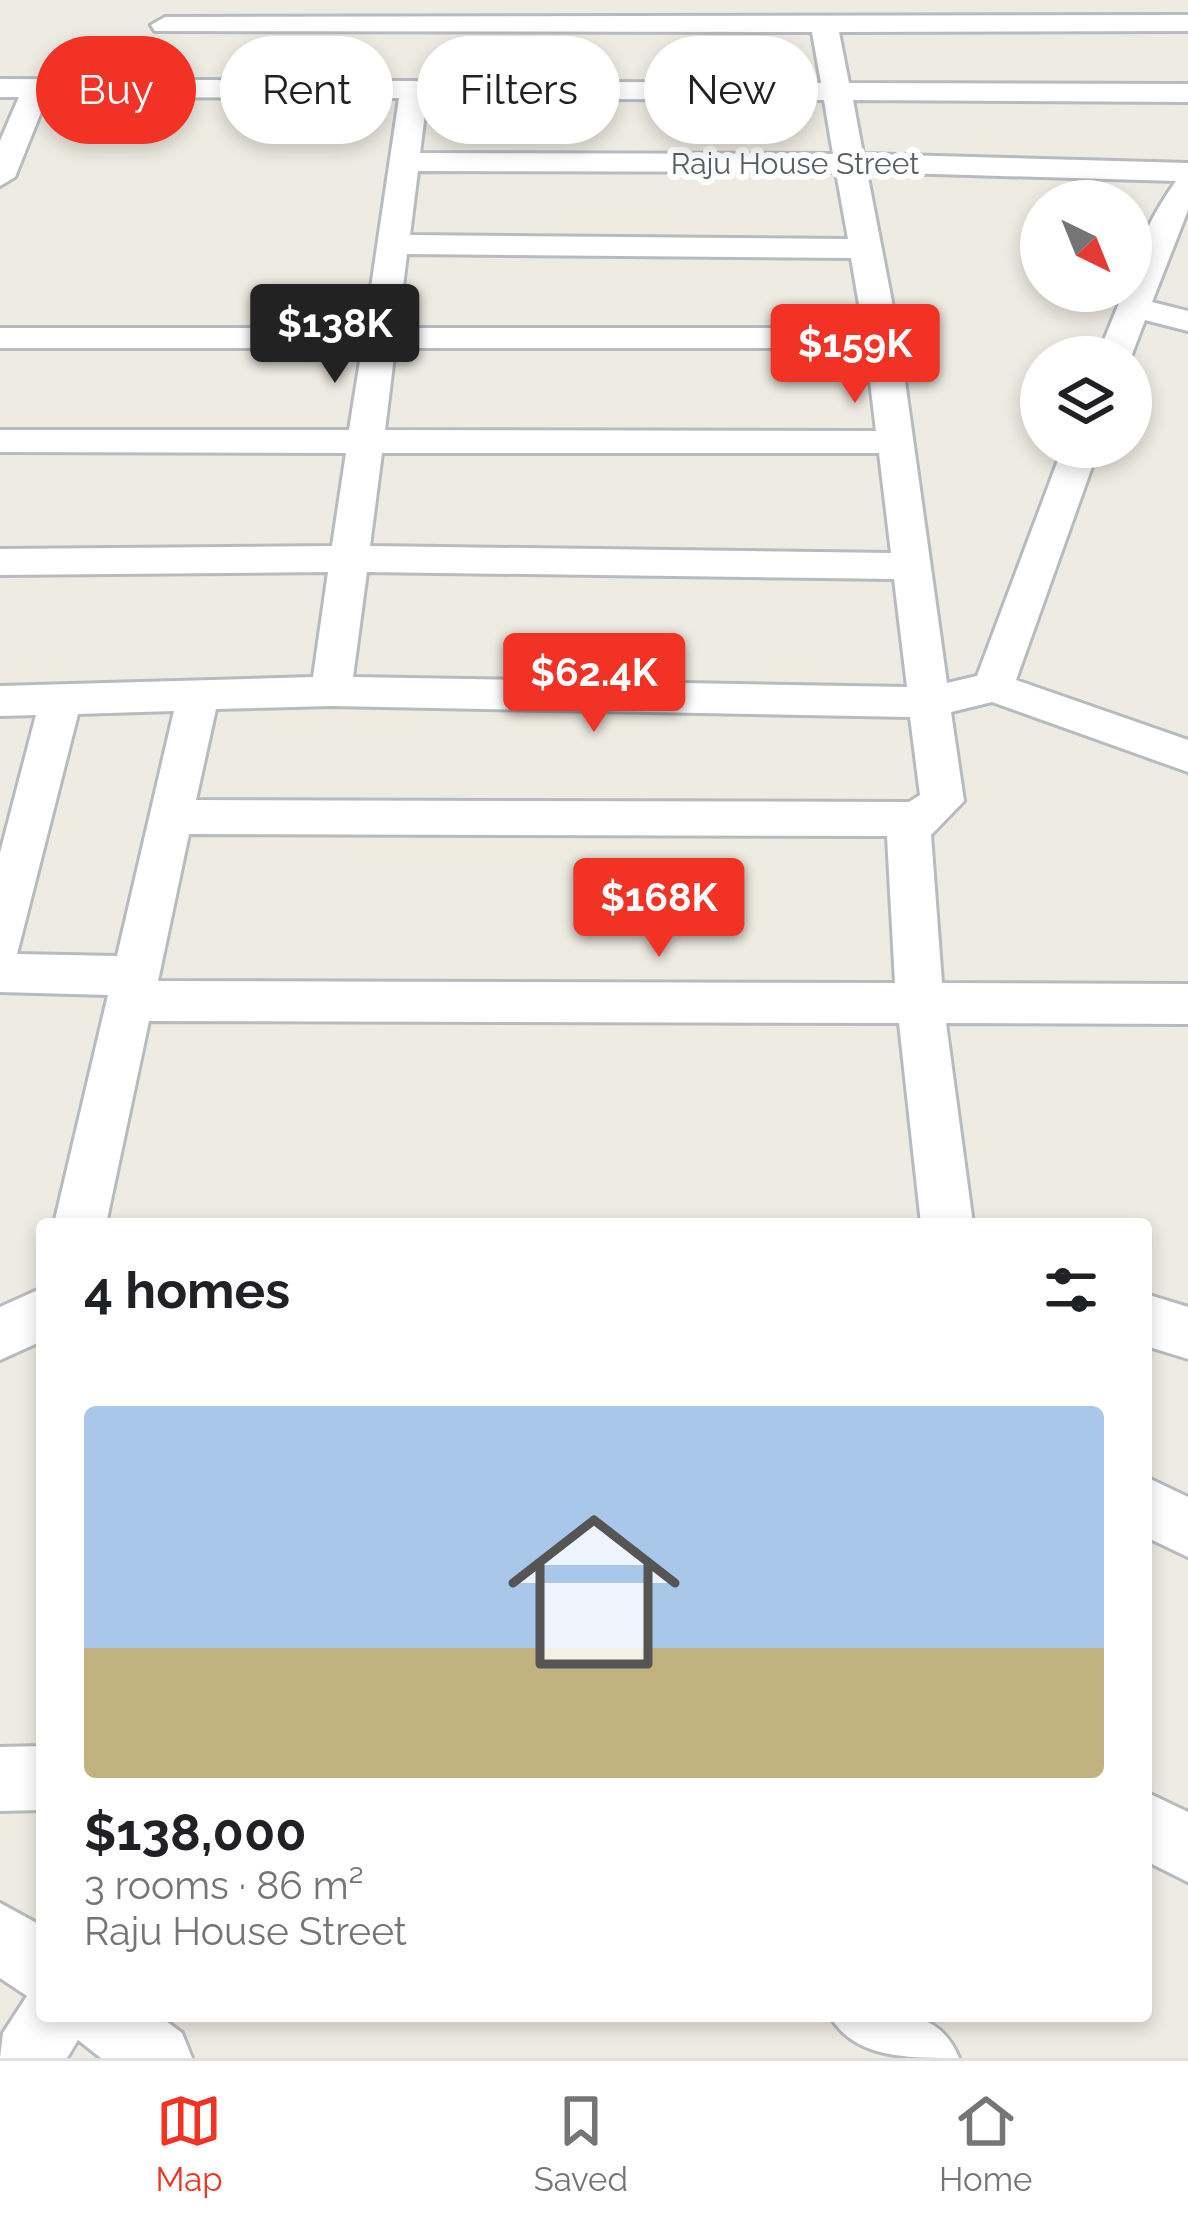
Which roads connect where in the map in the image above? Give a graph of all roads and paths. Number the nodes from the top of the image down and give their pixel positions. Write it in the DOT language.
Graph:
graph roads {
  1 [pos="944,10"];
  2 [pos="171,12"];
  3 [pos="368,12"];
  4 [pos="500,12"];
  5 [pos="824,22"];
  6 [pos="1188,23"];
  7 [pos="0,88"];
  8 [pos="36,88"];
  9 [pos="196,88"];
  10 [pos="414,92"];
  11 [pos="834,92"];
  12 [pos="36,93"];
  13 [pos="1188,93"];
  14 [pos="403,162"];
  15 [pos="849,163"];
  16 [pos="1188,172"];
  17 [pos="0,177"];
  18 [pos="1188,186"];
  19 [pos="391,244"];
  20 [pos="868,249"];
  21 [pos="1152,260"];
  22 [pos="1149,312"];
  23 [pos="1188,321"];
  24 [pos="0,338"];
  25 [pos="376,338"];
  26 [pos="881,338"];
  27 [pos="0,441"];
  28 [pos="363,442"];
  29 [pos="896,442"];
  30 [pos="1073,468"];
  31 [pos="348,559"];
  32 [pos="0,562"];
  33 [pos="913,566"];
  34 [pos="993,687"];
  35 [pos="331,691"];
  36 [pos="198,697"];
  37 [pos="0,701"];
  38 [pos="60,702"];
  39 [pos="931,702"];
  40 [pos="1188,756"];
  41 [pos="171,817"];
  42 [pos="918,819"];
  43 [pos="0,942"];
  44 [pos="0,973"];
  45 [pos="133,988"];
  46 [pos="920,1003"];
  47 [pos="1188,1004"];
  48 [pos="81,1218"];
  49 [pos="946,1218"];
  50 [pos="1152,1323"];
  51 [pos="1188,1333"];
  52 [pos="1152,1509"];
  53 [pos="1188,1528"];
  54 [pos="36,1778"];
  55 [pos="0,1779"];
  56 [pos="1152,1828"];
  57 [pos="1188,1849"];
  58 [pos="0,1936"];
  59 [pos="36,1964"];
  60 [pos="50,2022"];
  61 [pos="111,2022"];
  62 [pos="872,2022"];
  63 [pos="28,2058"];
  64 [pos="158,2058"];
  65 [pos="924,2058"];
  1 -- 5 [label="street"];
  1 -- 6 [label="street"];
  2 -- 3 [label="street"];
  3 -- 4 [label="street"];
  4 -- 5 [label="street"];
  5 -- 11 [label="street"];
  7 -- 8 [label="street"];
  9 -- 10 [label="street"];
  10 -- 11 [label="street"];
  10 -- 14 [label="street"];
  11 -- 13 [label="street"];
  11 -- 15 [label="street"];
  12 -- 17 [label="street"];
  14 -- 15 [label="street, Raju House Street"];
  14 -- 19 [label="street"];
  15 -- 16 [label="street, Raju House Street"];
  15 -- 20 [label="street"];
  18 -- 21 [label="street"];
  19 -- 20 [label="street"];
  19 -- 25 [label="street"];
  20 -- 26 [label="street"];
  22 -- 23 [label="street"];
  24 -- 25 [label="street"];
  25 -- 26 [label="street"];
  25 -- 28 [label="street"];
  26 -- 29 [label="street"];
  27 -- 28 [label="street"];
  28 -- 29 [label="street"];
  28 -- 31 [label="street"];
  29 -- 33 [label="street"];
  30 -- 34 [label="street"];
  31 -- 32 [label="street"];
  31 -- 33 [label="street"];
  31 -- 35 [label="street"];
  33 -- 39 [label="street"];
  34 -- 39 [label="street"];
  34 -- 40 [label="street"];
  35 -- 36 [label="street"];
  35 -- 39 [label="street"];
  36 -- 38 [label="street"];
  36 -- 41 [label="street"];
  37 -- 38 [label="street"];
  38 -- 43 [label="street"];
  39 -- 42 [label="street"];
  41 -- 42 [label="street"];
  41 -- 45 [label="street"];
  42 -- 46 [label="street"];
  44 -- 45 [label="street"];
  45 -- 46 [label="street"];
  45 -- 48 [label="street"];
  46 -- 47 [label="street"];
  46 -- 49 [label="street"];
  50 -- 51 [label="street"];
  52 -- 53 [label="street"];
  54 -- 55 [label="street"];
  56 -- 57 [label="street"];
  58 -- 59 [label="street"];
  60 -- 63 [label="street"];
  61 -- 64 [label="street"];
  62 -- 65 [label="street"];
}
